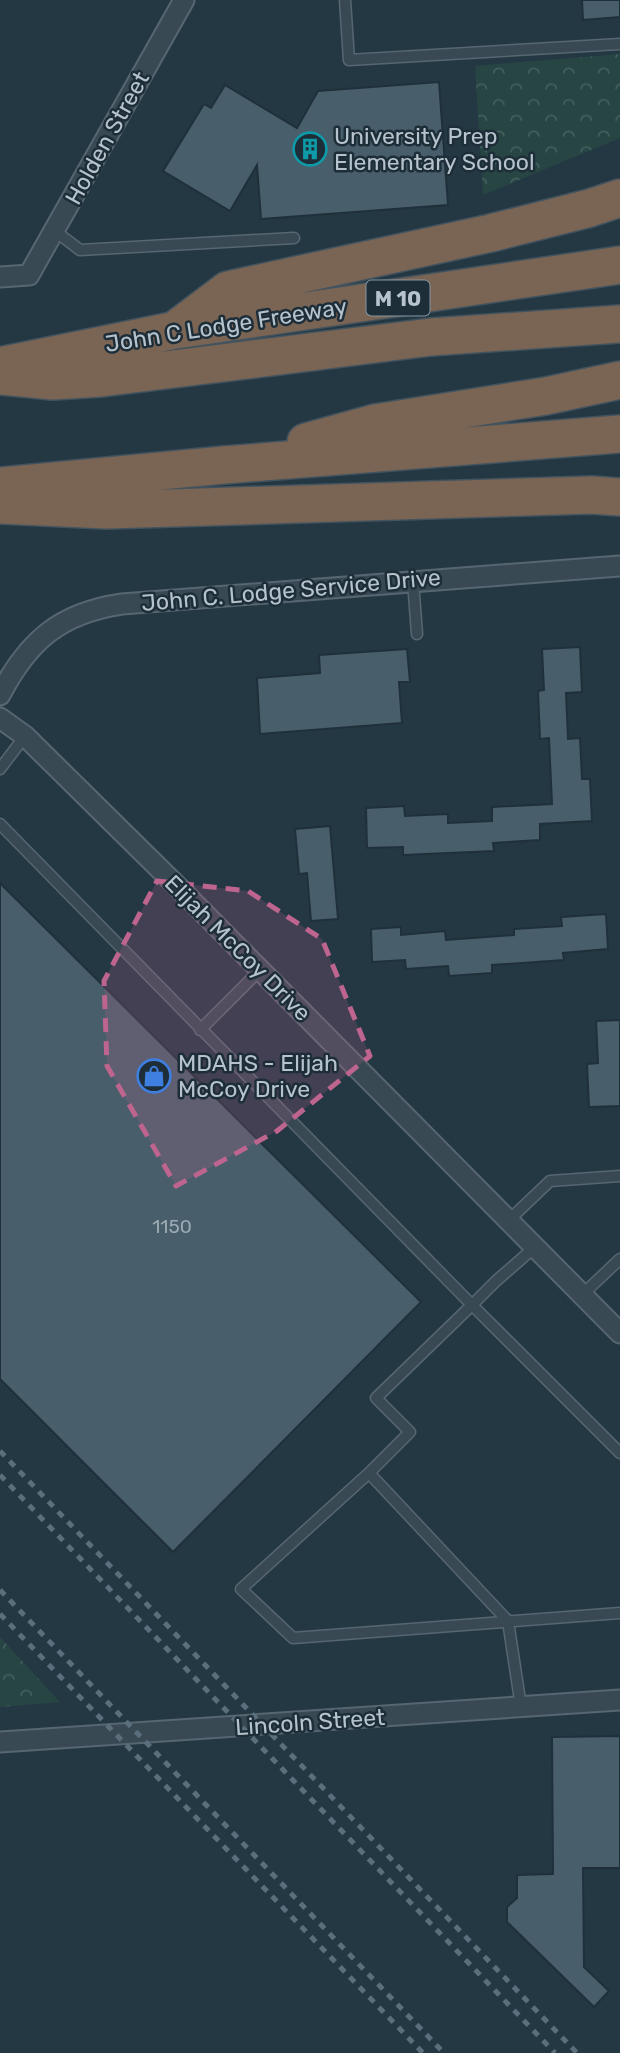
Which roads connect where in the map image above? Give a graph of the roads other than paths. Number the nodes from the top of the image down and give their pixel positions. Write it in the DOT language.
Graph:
graph roads {
  1 [pos="184,0"];
  2 [pos="345,0"];
  3 [pos="620,44"];
  4 [pos="620,198"];
  5 [pos="55,230"];
  6 [pos="294,239"];
  7 [pos="620,265"];
  8 [pos="0,277"];
  9 [pos="620,324"];
  10 [pos="176,330"];
  11 [pos="0,366"];
  12 [pos="0,376"];
  13 [pos="620,380"];
  14 [pos="620,434"];
  15 [pos="224,465"];
  16 [pos="0,486"];
  17 [pos="620,497"];
  18 [pos="0,505"];
  19 [pos="620,566"];
  20 [pos="413,580"];
  21 [pos="417,634"];
  22 [pos="0,695"];
  23 [pos="0,718"];
  24 [pos="25,736"];
  25 [pos="0,769"];
  26 [pos="0,824"];
  27 [pos="260,970"];
  28 [pos="200,1030"];
  29 [pos="620,1176"];
  30 [pos="509,1221"];
  31 [pos="535,1247"];
  32 [pos="620,1259"];
  33 [pos="583,1294"];
  34 [pos="472,1306"];
  35 [pos="620,1333"];
  36 [pos="620,1454"];
  37 [pos="369,1473"];
  38 [pos="620,1613"];
  39 [pos="508,1621"];
  40 [pos="620,1700"];
  41 [pos="521,1707"];
  42 [pos="0,1742"];
  1 -- 5 [label="street, Holden Street"];
  2 -- 3 [label="lane"];
  4 -- 10 [label="highway"];
  5 -- 6 [label="lane"];
  5 -- 8 [label="street, Holden Street"];
  7 -- 10 [label="highway, John C Lodge Freeway / M 10"];
  9 -- 12 [label="highway"];
  10 -- 11 [label="highway, John C Lodge Freeway / M 10"];
  13 -- 15 [label="highway"];
  14 -- 15 [label="highway"];
  15 -- 16 [label="highway"];
  17 -- 18 [label="highway"];
  19 -- 20 [label="street, John C. Lodge Service Drive"];
  20 -- 21 [label="lane"];
  20 -- 22 [label="street, John C. Lodge Service Drive"];
  23 -- 24 [label="street, Elijah McCoy Drive"];
  24 -- 25 [label="lane"];
  24 -- 27 [label="street, Elijah McCoy Drive"];
  26 -- 28 [label="lane"];
  27 -- 28 [label="lane"];
  27 -- 30 [label="street, Elijah McCoy Drive"];
  28 -- 34 [label="lane"];
  29 -- 30 [label="lane"];
  30 -- 31 [label="street, Elijah McCoy Drive"];
  31 -- 33 [label="street, Elijah McCoy Drive"];
  31 -- 34 [label="lane"];
  32 -- 33 [label="lane"];
  33 -- 35 [label="street, Elijah McCoy Drive"];
  34 -- 36 [label="lane"];
  34 -- 37 [label="lane"];
  37 -- 39 [label="lane"];
  37 -- 39 [label="lane"];
  38 -- 39 [label="lane"];
  39 -- 41 [label="lane"];
  40 -- 41 [label="street, Lincoln Street"];
  41 -- 42 [label="street, Lincoln Street"];
}
